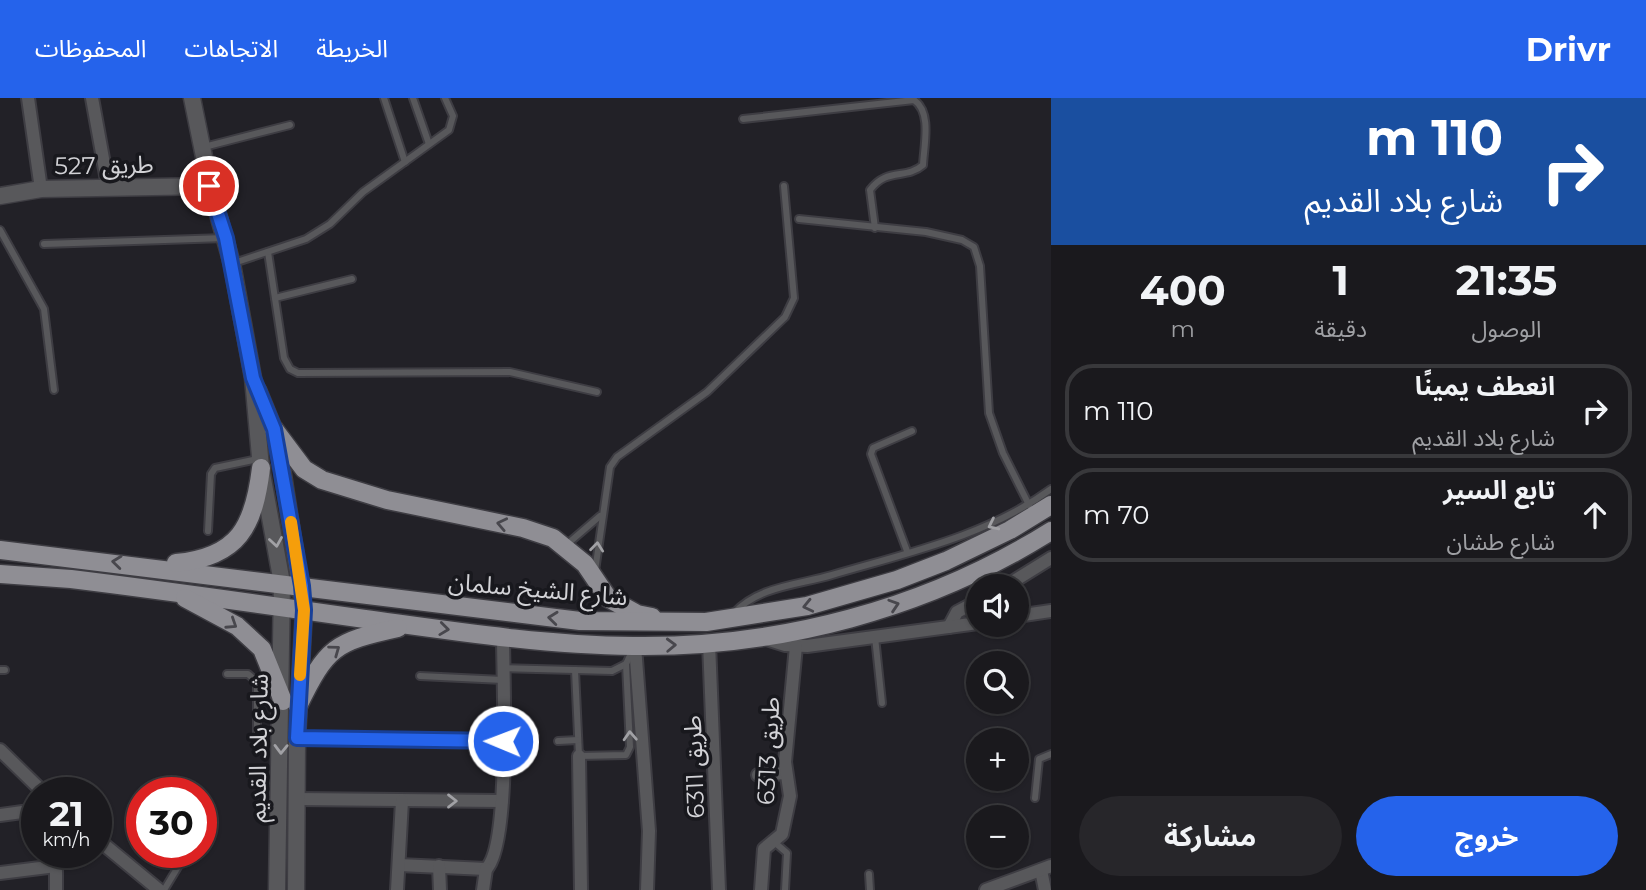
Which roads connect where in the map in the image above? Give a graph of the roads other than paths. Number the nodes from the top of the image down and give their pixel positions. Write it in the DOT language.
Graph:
graph roads {
  1 [pos="29,98"];
  2 [pos="92,98"];
  3 [pos="192,98"];
  4 [pos="384,98"];
  5 [pos="413,98"];
  6 [pos="446,98"];
  7 [pos="886,101"];
  8 [pos="743,120"];
  9 [pos="290,124"];
  10 [pos="429,144"];
  11 [pos="202,147"];
  12 [pos="405,162"];
  13 [pos="108,186"];
  14 [pos="209,186"];
  15 [pos="784,186"];
  16 [pos="41,188"];
  17 [pos="0,196"];
  18 [pos="799,219"];
  19 [pos="875,228"];
  20 [pos="0,230"];
  21 [pos="226,238"];
  22 [pos="44,244"];
  23 [pos="268,252"];
  24 [pos="232,264"];
  25 [pos="352,279"];
  26 [pos="275,298"];
  27 [pos="253,378"];
  28 [pos="54,390"];
  29 [pos="597,392"];
  30 [pos="274,429"];
  31 [pos="912,431"];
  32 [pos="261,463"];
  33 [pos="1051,489"];
  34 [pos="1029,505"];
  35 [pos="1051,505"];
  36 [pos="600,516"];
  37 [pos="208,531"];
  38 [pos="1051,531"];
  39 [pos="565,546"];
  40 [pos="0,550"];
  41 [pos="907,551"];
  42 [pos="1051,558"];
  43 [pos="150,566"];
  44 [pos="0,574"];
  45 [pos="1025,574"];
  46 [pos="594,579"];
  47 [pos="282,583"];
  48 [pos="302,586"];
  49 [pos="172,592"];
  50 [pos="283,607"];
  51 [pos="966,607"];
  52 [pos="304,610"];
  53 [pos="1051,611"];
  54 [pos="1029,614"];
  55 [pos="726,620"];
  56 [pos="679,623"];
  57 [pos="966,624"];
  58 [pos="411,625"];
  59 [pos="949,627"];
  60 [pos="875,635"];
  61 [pos="503,637"];
  62 [pos="763,638"];
  63 [pos="709,643"];
  64 [pos="635,646"];
  65 [pos="796,646"];
  66 [pos="626,664"];
  67 [pos="575,670"];
  68 [pos="227,674"];
  69 [pos="503,674"];
  70 [pos="419,676"];
  71 [pos="882,703"];
  72 [pos="290,704"];
  73 [pos="297,738"];
  74 [pos="257,739"];
  75 [pos="525,740"];
  76 [pos="578,740"];
  77 [pos="503,741"];
  78 [pos="558,741"];
  79 [pos="0,750"];
  80 [pos="1051,754"];
  81 [pos="579,756"];
  82 [pos="785,773"];
  83 [pos="758,775"];
  84 [pos="28,777"];
  85 [pos="1035,798"];
  86 [pos="296,799"];
  87 [pos="402,801"];
  88 [pos="502,801"];
  89 [pos="21,812"];
  90 [pos="0,815"];
  91 [pos="771,840"];
  92 [pos="112,851"];
  93 [pos="399,865"];
  94 [pos="439,866"];
  95 [pos="40,868"];
  96 [pos="56,868"];
  97 [pos="176,868"];
  98 [pos="1046,868"];
  99 [pos="486,869"];
  100 [pos="0,873"];
  101 [pos="869,874"];
  102 [pos="487,889"];
  103 [pos="56,890"];
  104 [pos="162,890"];
  105 [pos="277,890"];
  106 [pos="296,890"];
  107 [pos="397,890"];
  108 [pos="440,890"];
  109 [pos="580,890"];
  110 [pos="647,890"];
  111 [pos="719,890"];
  112 [pos="761,890"];
  113 [pos="785,890"];
  114 [pos="870,890"];
  115 [pos="986,890"];
  116 [pos="1045,890"];
  1 -- 16 [label="street"];
  2 -- 13 [label="street"];
  3 -- 11 [label="street"];
  4 -- 12 [label="lane"];
  5 -- 10 [label="lane"];
  6 -- 10 [label="lane"];
  7 -- 8 [label="lane"];
  7 -- 19 [label="lane"];
  9 -- 11 [label="lane"];
  10 -- 12 [label="lane"];
  11 -- 14 [label="street"];
  12 -- 23 [label="lane"];
  13 -- 14 [label="street, طريق 527"];
  13 -- 16 [label="street, طريق 527"];
  14 -- 21 [label="street"];
  15 -- 36 [label="lane"];
  16 -- 17 [label="street, طريق 527"];
  18 -- 19 [label="lane"];
  19 -- 34 [label="lane"];
  20 -- 28 [label="lane"];
  21 -- 22 [label="lane"];
  21 -- 24 [label="street"];
  23 -- 24 [label="lane"];
  23 -- 26 [label="lane"];
  24 -- 27 [label="street"];
  25 -- 26 [label="lane"];
  26 -- 29 [label="lane"];
  27 -- 30 [label="street, شارع بلاد القديم"];
  27 -- 32 [label="street, شارع بلاد القديم"];
  39 -- 30 [label="main road, one-way"];
  30 -- 48 [label="street, شارع بلاد القديم"];
  31 -- 41 [label="lane"];
  32 -- 37 [label="lane"];
  32 -- 43 [label="main road"];
  32 -- 47 [label="street, شارع بلاد القديم, one-way"];
  33 -- 34 [label="lane"];
  34 -- 41 [label="lane, one-way"];
  35 -- 55 [label="main road, شارع الشيخ سلمان, one-way"];
  36 -- 39 [label="lane"];
  46 -- 36 [label="lane, one-way"];
  62 -- 38 [label="main road, شارع الشيخ سلمان, one-way"];
  39 -- 46 [label="main road"];
  43 -- 40 [label="main road, شارع الشيخ سلمان, one-way"];
  41 -- 55 [label="lane"];
  42 -- 45 [label="street"];
  43 -- 47 [label="main road, شارع الشيخ سلمان"];
  44 -- 49 [label="main road, شارع الشيخ سلمان"];
  46 -- 56 [label="main road"];
  47 -- 48 [label="main road, شارع الشيخ سلمان"];
  47 -- 50 [label="street, شارع بلاد القديم"];
  48 -- 52 [label="street, شارع بلاد القديم"];
  56 -- 48 [label="main road, شارع الشيخ سلمان, one-way"];
  49 -- 50 [label="main road, شارع الشيخ سلمان"];
  49 -- 72 [label="main road, one-way"];
  50 -- 52 [label="main road, شارع الشيخ سلمان"];
  50 -- 72 [label="street, شارع بلاد القديم"];
  51 -- 59 [label="street"];
  52 -- 58 [label="main road, شارع الشيخ سلمان"];
  52 -- 72 [label="street, شارع بلاد القديم"];
  53 -- 54 [label="street"];
  55 -- 56 [label="main road, شارع الشيخ سلمان"];
  57 -- 59 [label="street"];
  58 -- 61 [label="main road, شارع الشيخ سلمان, one-way"];
  72 -- 58 [label="main road, one-way"];
  59 -- 60 [label="street"];
  60 -- 65 [label="street"];
  60 -- 71 [label="lane"];
  61 -- 64 [label="main road, شارع الشيخ سلمان"];
  61 -- 69 [label="street"];
  62 -- 63 [label="main road, شارع الشيخ سلمان"];
  62 -- 65 [label="street"];
  64 -- 63 [label="main road, شارع الشيخ سلمان, one-way"];
  63 -- 111 [label="street, طريق 6311"];
  64 -- 66 [label="lane"];
  64 -- 110 [label="street"];
  65 -- 82 [label="street, طريق 6313"];
  66 -- 67 [label="lane"];
  81 -- 66 [label="lane, one-way"];
  67 -- 69 [label="lane"];
  67 -- 76 [label="lane"];
  68 -- 74 [label="lane"];
  69 -- 70 [label="lane"];
  69 -- 77 [label="street"];
  72 -- 73 [label="street, شارع بلاد القديم"];
  72 -- 105 [label="street, شارع بلاد القديم, one-way"];
  73 -- 77 [label="street"];
  73 -- 86 [label="street, شارع بلاد القديم"];
  75 -- 77 [label="lane"];
  76 -- 78 [label="lane"];
  76 -- 81 [label="lane"];
  77 -- 88 [label="street"];
  79 -- 84 [label="street"];
  80 -- 85 [label="lane"];
  81 -- 109 [label="street"];
  82 -- 83 [label="street"];
  82 -- 91 [label="street, طريق 6313"];
  86 -- 87 [label="street"];
  86 -- 106 [label="street, شارع بلاد القديم"];
  87 -- 88 [label="street, one-way"];
  87 -- 93 [label="street"];
  88 -- 99 [label="street"];
  89 -- 90 [label="street"];
  91 -- 112 [label="street, طريق 6313"];
  91 -- 113 [label="lane"];
  92 -- 104 [label="street"];
  93 -- 94 [label="street"];
  93 -- 107 [label="street"];
  94 -- 99 [label="street"];
  94 -- 108 [label="street"];
  95 -- 100 [label="street"];
  96 -- 103 [label="street"];
  97 -- 104 [label="lane"];
  98 -- 115 [label="street"];
  98 -- 116 [label="street"];
  99 -- 102 [label="street"];
  101 -- 114 [label="lane"];
}
